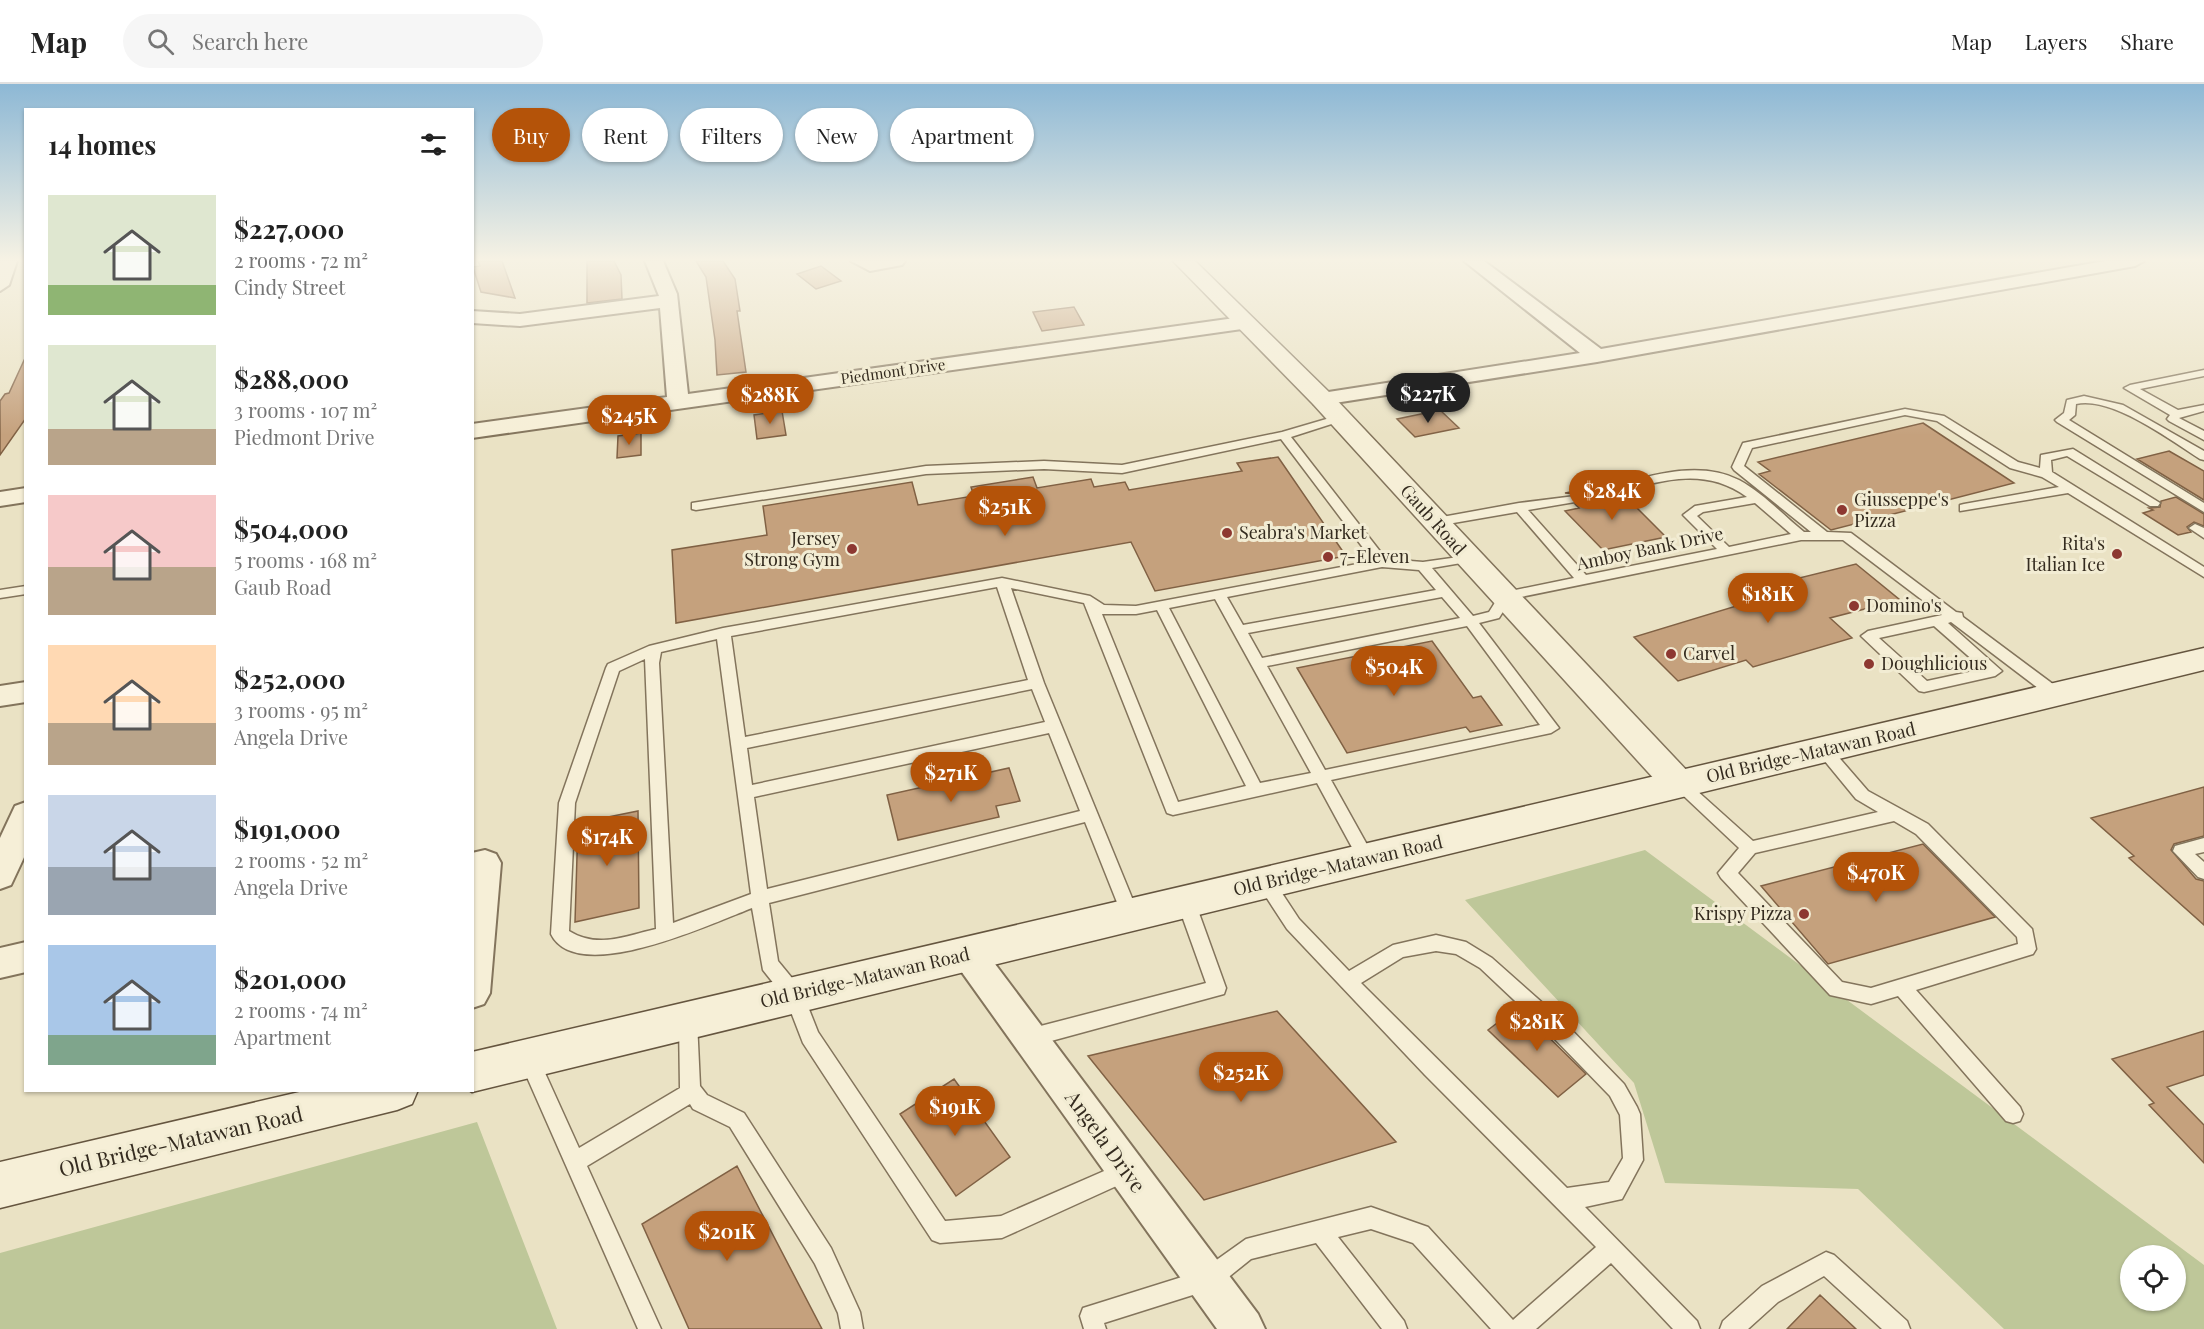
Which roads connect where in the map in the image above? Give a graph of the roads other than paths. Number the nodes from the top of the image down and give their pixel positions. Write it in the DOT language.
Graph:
graph roads {
  1 [pos="506,319"];
  2 [pos="527,319"];
  3 [pos="670,319"];
  4 [pos="1238,319"];
  5 [pos="1549,319"];
  6 [pos="1803,319"];
  7 [pos="1242,323"];
  8 [pos="1597,356"];
  9 [pos="2204,373"];
  10 [pos="678,402"];
  11 [pos="2204,408"];
  12 [pos="1331,409"];
  13 [pos="2176,414"];
  14 [pos="474,431"];
  15 [pos="1284,435"];
  16 [pos="2204,436"];
  17 [pos="2204,456"];
  18 [pos="2046,474"];
  19 [pos="2070,489"];
  20 [pos="1598,494"];
  21 [pos="24,495"];
  22 [pos="0,499"];
  23 [pos="1571,499"];
  24 [pos="1755,499"];
  25 [pos="2154,503"];
  26 [pos="696,506"];
  27 [pos="1520,507"];
  28 [pos="1964,508"];
  29 [pos="2204,508"];
  30 [pos="1436,522"];
  31 [pos="1823,535"];
  32 [pos="1801,536"];
  33 [pos="1726,551"];
  34 [pos="1468,558"];
  35 [pos="1382,563"];
  36 [pos="1423,566"];
  37 [pos="2204,573"];
  38 [pos="1584,580"];
  39 [pos="1002,582"];
  40 [pos="24,590"];
  41 [pos="1446,592"];
  42 [pos="0,594"];
  43 [pos="1219,594"];
  44 [pos="1506,596"];
  45 [pos="1090,600"];
  46 [pos="1161,605"];
  47 [pos="1957,616"];
  48 [pos="1470,621"];
  49 [pos="1937,621"];
  50 [pos="1240,630"];
  51 [pos="723,633"];
  52 [pos="654,649"];
  53 [pos="2204,659"];
  54 [pos="1259,663"];
  55 [pos="1037,682"];
  56 [pos="24,692"];
  57 [pos="2056,694"];
  58 [pos="0,696"];
  59 [pos="1054,726"];
  60 [pos="738,744"];
  61 [pos="1824,750"];
  62 [pos="1323,776"];
  63 [pos="1679,784"];
  64 [pos="1256,790"];
  65 [pos="744,793"];
  66 [pos="1895,814"];
  67 [pos="1089,816"];
  68 [pos="16,818"];
  69 [pos="2204,845"];
  70 [pos="1750,848"];
  71 [pos="1367,859"];
  72 [pos="474,866"];
  73 [pos="2204,872"];
  74 [pos="0,876"];
  75 [pos="1266,883"];
  76 [pos="759,898"];
  77 [pos="1186,902"];
  78 [pos="1130,915"];
  79 [pos="665,934"];
  80 [pos="968,954"];
  81 [pos="24,957"];
  82 [pos="0,963"];
  83 [pos="474,973"];
  84 [pos="1348,981"];
  85 [pos="1902,987"];
  86 [pos="794,995"];
  87 [pos="688,1021"];
  88 [pos="1029,1038"];
  89 [pos="529,1059"];
  90 [pos="474,1072"];
  91 [pos="389,1092"];
  92 [pos="692,1092"];
  93 [pos="2013,1114"];
  94 [pos="574,1162"];
  95 [pos="1127,1171"];
  96 [pos="0,1185"];
  97 [pos="1564,1199"];
  98 [pos="1320,1231"];
  99 [pos="1612,1248"];
  100 [pos="1207,1280"];
  101 [pos="650,1329"];
  102 [pos="852,1329"];
  103 [pos="1095,1329"];
  104 [pos="1243,1329"];
  105 [pos="1395,1329"];
  106 [pos="1506,1329"];
  107 [pos="1519,1329"];
  108 [pos="1689,1329"];
  109 [pos="1731,1329"];
  110 [pos="1899,1329"];
  1 -- 2 [label="street"];
  3 -- 10 [label="street"];
  4 -- 7 [label="main road, Gaub Road"];
  5 -- 8 [label="street"];
  6 -- 8 [label="street"];
  7 -- 10 [label="street, Piedmont Drive"];
  7 -- 12 [label="main road, Gaub Road"];
  8 -- 12 [label="street"];
  9 -- 13 [label="lane"];
  10 -- 14 [label="street, Piedmont Drive"];
  11 -- 13 [label="lane"];
  12 -- 15 [label="lane"];
  12 -- 30 [label="main road, Gaub Road"];
  13 -- 16 [label="lane"];
  15 -- 26 [label="lane"];
  15 -- 35 [label="lane"];
  17 -- 29 [label="lane"];
  18 -- 19 [label="lane"];
  18 -- 25 [label="lane"];
  18 -- 31 [label="lane"];
  19 -- 28 [label="lane"];
  19 -- 37 [label="lane"];
  20 -- 24 [label="lane"];
  21 -- 22 [label="street"];
  23 -- 27 [label="lane"];
  24 -- 32 [label="lane"];
  24 -- 33 [label="lane"];
  27 -- 30 [label="lane"];
  27 -- 38 [label="lane"];
  30 -- 34 [label="main road, Gaub Road"];
  31 -- 32 [label="lane, Amboy Bank Drive"];
  31 -- 47 [label="lane, Amboy Bank Drive"];
  32 -- 33 [label="lane, Amboy Bank Drive"];
  33 -- 38 [label="lane, Amboy Bank Drive"];
  34 -- 36 [label="lane"];
  34 -- 44 [label="main road, Gaub Road"];
  35 -- 36 [label="lane"];
  35 -- 43 [label="lane"];
  36 -- 41 [label="lane"];
  38 -- 44 [label="lane, Amboy Bank Drive"];
  39 -- 45 [label="lane"];
  39 -- 51 [label="lane"];
  39 -- 55 [label="lane"];
  40 -- 42 [label="lane"];
  41 -- 48 [label="lane"];
  41 -- 50 [label="lane"];
  43 -- 46 [label="lane"];
  43 -- 50 [label="lane"];
  44 -- 48 [label="lane"];
  44 -- 63 [label="main road, Gaub Road"];
  45 -- 46 [label="lane"];
  45 -- 64 [label="lane"];
  46 -- 64 [label="lane"];
  47 -- 49 [label="lane"];
  47 -- 57 [label="lane, Amboy Bank Drive"];
  48 -- 54 [label="lane"];
  48 -- 62 [label="lane"];
  49 -- 49 [label="lane"];
  50 -- 54 [label="lane"];
  51 -- 52 [label="lane"];
  51 -- 60 [label="lane"];
  52 -- 79 [label="lane"];
  52 -- 79 [label="lane"];
  53 -- 57 [label="main road, Old Bridge-Matawan Road"];
  54 -- 62 [label="lane"];
  55 -- 59 [label="lane"];
  55 -- 60 [label="lane"];
  56 -- 58 [label="street"];
  57 -- 61 [label="main road, Old Bridge-Matawan Road"];
  59 -- 65 [label="lane"];
  59 -- 67 [label="lane"];
  60 -- 65 [label="lane"];
  61 -- 63 [label="main road, Old Bridge-Matawan Road"];
  61 -- 66 [label="lane"];
  62 -- 64 [label="lane"];
  62 -- 71 [label="lane"];
  63 -- 70 [label="lane"];
  63 -- 71 [label="main road, Old Bridge-Matawan Road"];
  65 -- 76 [label="lane"];
  66 -- 70 [label="lane"];
  66 -- 85 [label="lane"];
  67 -- 76 [label="lane"];
  67 -- 78 [label="lane"];
  68 -- 74 [label="street"];
  69 -- 73 [label="lane"];
  70 -- 85 [label="lane"];
  71 -- 75 [label="main road, Old Bridge-Matawan Road"];
  72 -- 83 [label="street"];
  75 -- 77 [label="main road, Old Bridge-Matawan Road"];
  75 -- 84 [label="lane"];
  76 -- 79 [label="lane"];
  76 -- 86 [label="lane"];
  77 -- 78 [label="main road, Old Bridge-Matawan Road"];
  77 -- 88 [label="lane"];
  78 -- 80 [label="main road, Old Bridge-Matawan Road"];
  80 -- 86 [label="main road, Old Bridge-Matawan Road"];
  80 -- 88 [label="street, Angela Drive"];
  81 -- 82 [label="street"];
  84 -- 97 [label="lane"];
  84 -- 97 [label="lane"];
  85 -- 93 [label="lane"];
  86 -- 87 [label="main road, Old Bridge-Matawan Road"];
  86 -- 95 [label="lane"];
  87 -- 89 [label="main road, Old Bridge-Matawan Road"];
  87 -- 92 [label="lane"];
  88 -- 95 [label="street, Angela Drive"];
  89 -- 90 [label="main road, Old Bridge-Matawan Road"];
  89 -- 94 [label="lane"];
  91 -- 96 [label="main road, Old Bridge-Matawan Road"];
  92 -- 94 [label="lane"];
  92 -- 102 [label="lane"];
  94 -- 101 [label="lane"];
  95 -- 100 [label="street, Angela Drive"];
  97 -- 99 [label="lane"];
  98 -- 100 [label="lane"];
  98 -- 105 [label="lane"];
  98 -- 106 [label="lane"];
  99 -- 107 [label="lane"];
  99 -- 108 [label="lane"];
  100 -- 103 [label="lane"];
  100 -- 104 [label="street, Angela Drive"];
  109 -- 110 [label="lane"];
}
